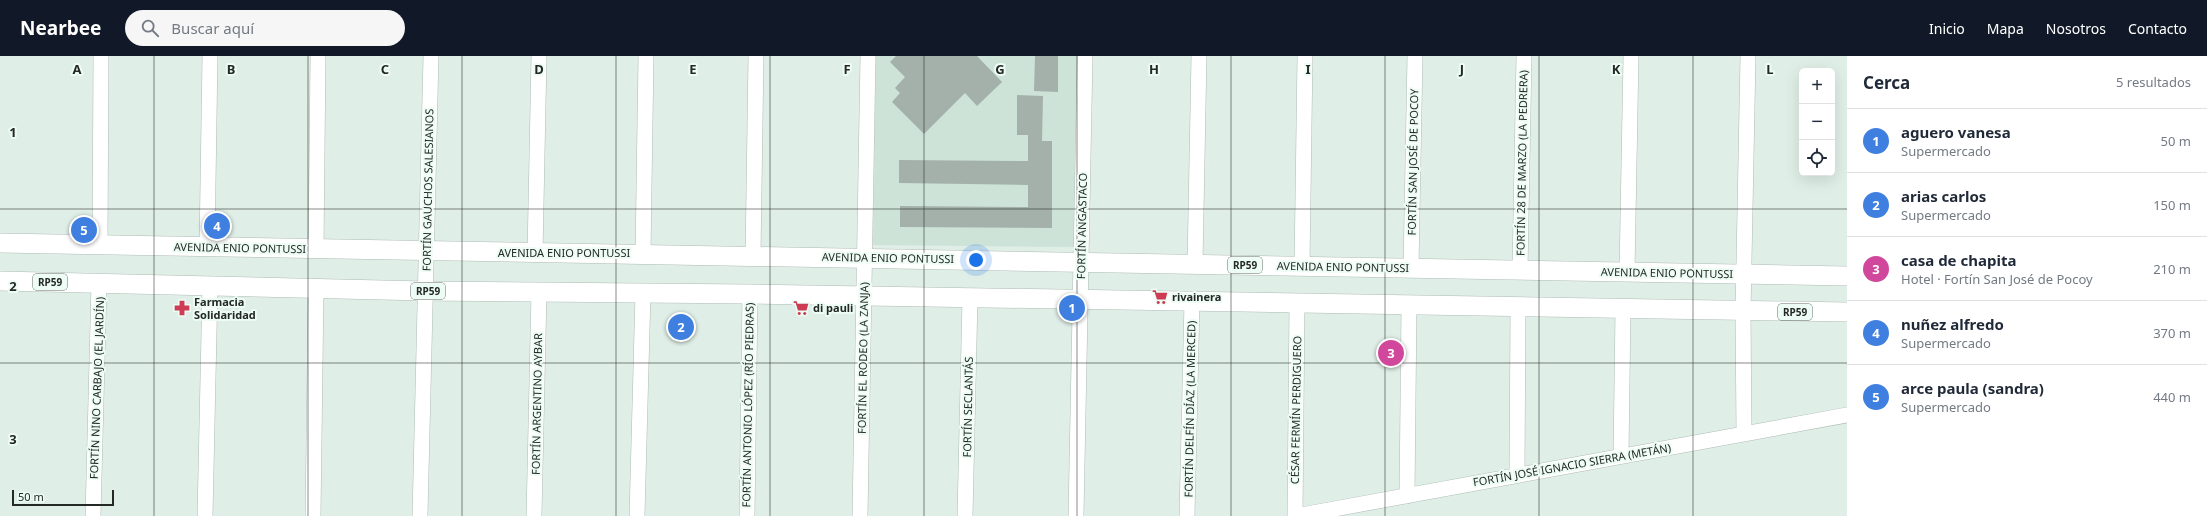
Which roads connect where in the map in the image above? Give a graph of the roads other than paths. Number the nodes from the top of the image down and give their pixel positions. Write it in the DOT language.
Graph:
graph roads {
  1 [pos="101,56"];
  2 [pos="210,56"];
  3 [pos="318,56"];
  4 [pos="431,56"];
  5 [pos="539,56"];
  6 [pos="646,56"];
  7 [pos="756,56"];
  8 [pos="868,56"];
  9 [pos="1085,56"];
  10 [pos="1199,56"];
  11 [pos="1305,56"];
  12 [pos="1414,56"];
  13 [pos="1524,56"];
  14 [pos="1631,56"];
  15 [pos="1748,56"];
  16 [pos="0,243"];
  17 [pos="100,245"];
  18 [pos="207,247"];
  19 [pos="316,249"];
  20 [pos="427,251"];
  21 [pos="535,254"];
  22 [pos="643,254"];
  23 [pos="753,256"];
  24 [pos="864,258"];
  25 [pos="1081,262"];
  26 [pos="1196,264"];
  27 [pos="1302,266"];
  28 [pos="1411,268"];
  29 [pos="1520,270"];
  30 [pos="1627,272"];
  31 [pos="1744,274"];
  32 [pos="1847,276"];
  33 [pos="0,281"];
  34 [pos="99,284"];
  35 [pos="210,286"];
  36 [pos="316,289"];
  37 [pos="425,291"];
  38 [pos="540,292"];
  39 [pos="643,293"];
  40 [pos="750,294"];
  41 [pos="864,296"];
  42 [pos="970,298"];
  43 [pos="1080,300"];
  44 [pos="1192,302"];
  45 [pos="1297,303"];
  46 [pos="1409,306"];
  47 [pos="1518,308"];
  48 [pos="1623,309"];
  49 [pos="1743,312"];
  50 [pos="1847,312"];
  51 [pos="1847,415"];
  52 [pos="1744,434"];
  53 [pos="1621,456"];
  54 [pos="1517,474"];
  55 [pos="1407,496"];
  56 [pos="93,516"];
  57 [pos="206,516"];
  58 [pos="312,516"];
  59 [pos="420,516"];
  60 [pos="534,516"];
  61 [pos="637,516"];
  62 [pos="747,516"];
  63 [pos="860,516"];
  64 [pos="965,516"];
  65 [pos="1076,516"];
  66 [pos="1187,516"];
  67 [pos="1296,516"];
  1 -- 17 [label="street"];
  2 -- 18 [label="street"];
  3 -- 19 [label="street"];
  4 -- 20 [label="street, FORTÍN GAUCHOS SALESIANOS"];
  5 -- 21 [label="street"];
  6 -- 22 [label="street"];
  7 -- 23 [label="street"];
  8 -- 24 [label="street, FORTÍN EL RODEO (LA ZANJA)"];
  9 -- 25 [label="street, FORTÍN ANGASTACO"];
  10 -- 26 [label="street"];
  11 -- 27 [label="street"];
  12 -- 28 [label="street, FORTÍN SAN JOSÉ DE POCOY"];
  13 -- 29 [label="street, FORTÍN 28 DE MARZO (LA PEDRERA)"];
  14 -- 30 [label="street"];
  15 -- 31 [label="street"];
  16 -- 17 [label="main road, AVENIDA ENIO PONTUSSI / RP59"];
  17 -- 18 [label="main road, AVENIDA ENIO PONTUSSI / RP59"];
  18 -- 19 [label="main road, AVENIDA ENIO PONTUSSI / RP59"];
  19 -- 20 [label="main road, AVENIDA ENIO PONTUSSI / RP59"];
  20 -- 21 [label="main road, AVENIDA ENIO PONTUSSI / RP59"];
  20 -- 37 [label="street, FORTÍN GAUCHOS SALESIANOS"];
  21 -- 22 [label="main road, AVENIDA ENIO PONTUSSI / RP59"];
  22 -- 23 [label="main road, AVENIDA ENIO PONTUSSI / RP59"];
  23 -- 24 [label="main road, AVENIDA ENIO PONTUSSI / RP59"];
  24 -- 25 [label="main road, AVENIDA ENIO PONTUSSI / RP59"];
  24 -- 41 [label="street, FORTÍN EL RODEO (LA ZANJA)"];
  25 -- 26 [label="main road, AVENIDA ENIO PONTUSSI / RP59"];
  25 -- 43 [label="street, FORTÍN ANGASTACO"];
  26 -- 27 [label="main road, AVENIDA ENIO PONTUSSI / RP59"];
  27 -- 28 [label="main road, AVENIDA ENIO PONTUSSI / RP59"];
  28 -- 29 [label="main road, AVENIDA ENIO PONTUSSI / RP59"];
  29 -- 30 [label="main road, AVENIDA ENIO PONTUSSI / RP59"];
  30 -- 31 [label="main road, AVENIDA ENIO PONTUSSI / RP59"];
  31 -- 32 [label="main road, AVENIDA ENIO PONTUSSI / RP59"];
  31 -- 49 [label="street"];
  33 -- 34 [label="main road, RP59"];
  34 -- 35 [label="main road, RP59"];
  34 -- 56 [label="street, FORTÍN NINO CARBAJO (EL JARDÍN)"];
  35 -- 36 [label="main road, RP59"];
  35 -- 57 [label="street"];
  36 -- 37 [label="main road, RP59"];
  36 -- 58 [label="street"];
  37 -- 38 [label="main road, RP59"];
  37 -- 59 [label="street, FORTÍN GAUCHOS SALESIANOS"];
  38 -- 39 [label="main road, RP59"];
  38 -- 60 [label="street, FORTÍN ARGENTINO AYBAR"];
  39 -- 40 [label="main road, RP59"];
  39 -- 61 [label="street"];
  40 -- 41 [label="main road, RP59"];
  40 -- 62 [label="street, FORTÍN ANTONIO LÓPEZ (RÍO PIEDRAS)"];
  41 -- 42 [label="main road, RP59"];
  41 -- 63 [label="street, FORTÍN EL RODEO (LA ZANJA)"];
  42 -- 43 [label="main road, RP59"];
  42 -- 64 [label="street, FORTÍN SECLANTÁS"];
  43 -- 44 [label="main road, RP59"];
  43 -- 65 [label="street, FORTÍN ANGASTACO"];
  44 -- 45 [label="main road, RP59"];
  44 -- 66 [label="street, FORTÍN DELFÍN DÍAZ (LA MERCED)"];
  45 -- 46 [label="main road, RP59"];
  45 -- 67 [label="street, CÉSAR FERMÍN PERDIGUERO"];
  46 -- 47 [label="main road, RP59"];
  46 -- 55 [label="street"];
  47 -- 48 [label="main road, RP59"];
  47 -- 54 [label="street"];
  48 -- 49 [label="main road, RP59"];
  48 -- 53 [label="street"];
  49 -- 50 [label="main road, RP59"];
  49 -- 52 [label="street"];
  51 -- 52 [label="street, FORTÍN JOSÉ IGNACIO SIERRA (METÁN)"];
  52 -- 53 [label="street, FORTÍN JOSÉ IGNACIO SIERRA (METÁN)"];
  53 -- 54 [label="street, FORTÍN JOSÉ IGNACIO SIERRA (METÁN)"];
  54 -- 55 [label="street, FORTÍN JOSÉ IGNACIO SIERRA (METÁN)"];
  55 -- 67 [label="street, FORTÍN JOSÉ IGNACIO SIERRA (METÁN)"];
}
